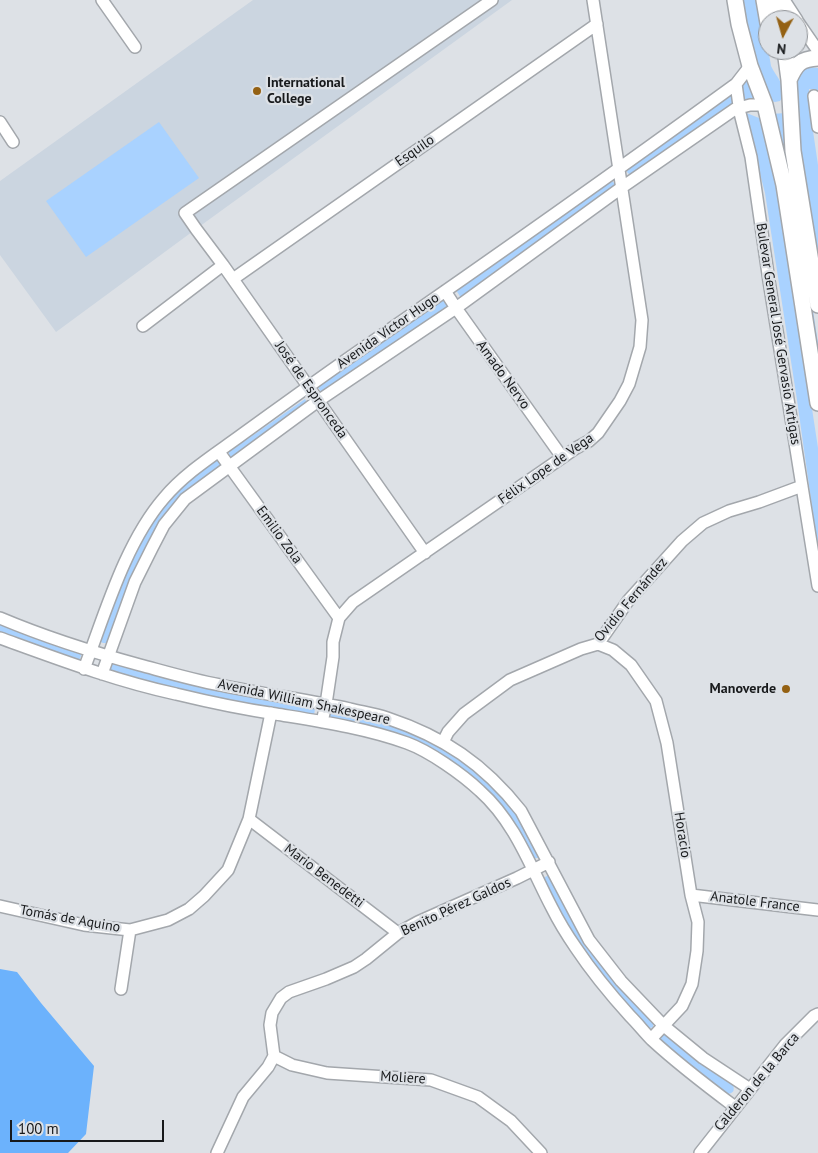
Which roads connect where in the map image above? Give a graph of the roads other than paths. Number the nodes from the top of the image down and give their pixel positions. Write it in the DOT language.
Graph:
graph roads {
  1 [pos="102,0"];
  2 [pos="492,0"];
  3 [pos="593,0"];
  4 [pos="735,0"];
  5 [pos="598,24"];
  6 [pos="808,37"];
  7 [pos="135,47"];
  8 [pos="818,51"];
  9 [pos="818,58"];
  10 [pos="779,60"];
  11 [pos="786,60"];
  12 [pos="750,66"];
  13 [pos="788,74"];
  14 [pos="736,84"];
  15 [pos="814,96"];
  16 [pos="790,103"];
  17 [pos="765,105"];
  18 [pos="740,108"];
  19 [pos="0,122"];
  20 [pos="818,127"];
  21 [pos="13,142"];
  22 [pos="620,168"];
  23 [pos="621,188"];
  24 [pos="223,265"];
  25 [pos="233,279"];
  26 [pos="445,291"];
  27 [pos="818,305"];
  28 [pos="456,308"];
  29 [pos="143,326"];
  30 [pos="308,386"];
  31 [pos="318,401"];
  32 [pos="818,403"];
  33 [pos="219,452"];
  34 [pos="562,457"];
  35 [pos="229,466"];
  36 [pos="802,486"];
  37 [pos="424,553"];
  38 [pos="818,586"];
  39 [pos="0,618"];
  40 [pos="339,618"];
  41 [pos="0,638"];
  42 [pos="598,644"];
  43 [pos="91,650"];
  44 [pos="109,656"];
  45 [pos="84,669"];
  46 [pos="102,674"];
  47 [pos="326,704"];
  48 [pos="271,713"];
  49 [pos="322,722"];
  50 [pos="443,742"];
  51 [pos="249,820"];
  52 [pos="549,862"];
  53 [pos="534,870"];
  54 [pos="691,895"];
  55 [pos="0,906"];
  56 [pos="818,910"];
  57 [pos="130,930"];
  58 [pos="398,933"];
  59 [pos="121,989"];
  60 [pos="818,1014"];
  61 [pos="664,1026"];
  62 [pos="651,1039"];
  63 [pos="274,1056"];
  64 [pos="750,1089"];
  65 [pos="735,1107"];
  66 [pos="217,1153"];
  67 [pos="541,1153"];
  68 [pos="700,1153"];
  1 -- 7 [label="street"];
  2 -- 24 [label="street, José de Espronceda"];
  3 -- 5 [label="street, Félix Lope de Vega"];
  4 -- 12 [label="main road, Bulevar General José Gervasio Artigas"];
  5 -- 22 [label="street, Félix Lope de Vega"];
  5 -- 25 [label="street, Esquilo"];
  6 -- 8 [label="street"];
  9 -- 13 [label="main road"];
  10 -- 13 [label="main road"];
  11 -- 13 [label="main road"];
  12 -- 14 [label="street, Avenida Víctor Hugo"];
  12 -- 17 [label="main road, Bulevar General José Gervasio Artigas"];
  13 -- 16 [label="main road"];
  14 -- 18 [label="street, Bulevar General José Gervasio Artigas"];
  14 -- 22 [label="street, Avenida Víctor Hugo"];
  15 -- 20 [label="street"];
  16 -- 17 [label="main road"];
  16 -- 27 [label="main road"];
  17 -- 18 [label="street, Avenida Víctor Hugo"];
  17 -- 32 [label="main road, Bulevar General José Gervasio Artigas"];
  18 -- 23 [label="street, Avenida Víctor Hugo"];
  18 -- 36 [label="street, Bulevar General José Gervasio Artigas"];
  19 -- 21 [label="street"];
  22 -- 23 [label="street, Félix Lope de Vega"];
  22 -- 26 [label="street, Avenida Víctor Hugo"];
  23 -- 28 [label="street, Avenida Víctor Hugo"];
  23 -- 34 [label="street, Félix Lope de Vega"];
  24 -- 25 [label="street, José de Espronceda"];
  24 -- 29 [label="street"];
  25 -- 30 [label="street, José de Espronceda"];
  26 -- 28 [label="street, Amado Nervo"];
  26 -- 30 [label="street, Avenida Víctor Hugo"];
  28 -- 31 [label="street, Avenida Víctor Hugo"];
  28 -- 34 [label="street, Amado Nervo"];
  30 -- 31 [label="street, José de Espronceda"];
  30 -- 33 [label="street, Avenida Víctor Hugo"];
  31 -- 35 [label="street, Avenida Víctor Hugo"];
  31 -- 37 [label="street, José de Espronceda"];
  33 -- 35 [label="street, Emilio Zola"];
  33 -- 43 [label="street, Avenida Víctor Hugo"];
  34 -- 37 [label="street, Félix Lope de Vega"];
  35 -- 40 [label="street, Emilio Zola"];
  35 -- 44 [label="street, Avenida Víctor Hugo"];
  36 -- 38 [label="street, Bulevar General José Gervasio Artigas"];
  36 -- 42 [label="street, Ovidio Fernández"];
  37 -- 40 [label="street, Félix Lope de Vega"];
  39 -- 43 [label="street, Avenida William Shakespeare"];
  40 -- 47 [label="street, Félix Lope de Vega"];
  41 -- 45 [label="street, Avenida William Shakespeare"];
  42 -- 50 [label="street, Ovidio Fernández"];
  42 -- 54 [label="street, Horacio"];
  43 -- 44 [label="street, Avenida William Shakespeare"];
  43 -- 45 [label="street, Avenida Víctor Hugo"];
  44 -- 46 [label="street, Avenida Víctor Hugo"];
  44 -- 47 [label="street, Avenida William Shakespeare"];
  45 -- 46 [label="street, Avenida William Shakespeare"];
  46 -- 48 [label="street, Avenida William Shakespeare"];
  47 -- 49 [label="street, Félix Lope de Vega"];
  47 -- 50 [label="street, Avenida William Shakespeare"];
  48 -- 49 [label="street, Avenida William Shakespeare"];
  48 -- 51 [label="street, Tomás de Aquino"];
  49 -- 53 [label="street, Avenida William Shakespeare"];
  50 -- 52 [label="street, Avenida William Shakespeare"];
  51 -- 57 [label="street, Tomás de Aquino"];
  51 -- 58 [label="street, Mario Benedetti"];
  52 -- 53 [label="street, Benito Pérez Galdos"];
  52 -- 61 [label="street, Avenida William Shakespeare"];
  53 -- 58 [label="street, Benito Pérez Galdos"];
  53 -- 62 [label="street, Avenida William Shakespeare"];
  54 -- 56 [label="street, Anatole France"];
  54 -- 61 [label="street, Horacio"];
  55 -- 57 [label="street, Tomás de Aquino"];
  57 -- 59 [label="street"];
  58 -- 63 [label="street, Benito Pérez Galdos"];
  60 -- 64 [label="street, Calderon de la Barca"];
  61 -- 62 [label="street, Horacio"];
  61 -- 64 [label="street, Avenida William Shakespeare"];
  62 -- 65 [label="street, Avenida William Shakespeare"];
  63 -- 66 [label="street"];
  63 -- 67 [label="street, Moliere"];
  64 -- 65 [label="street, Calderon de la Barca"];
  65 -- 68 [label="street, Calderon de la Barca"];
}
